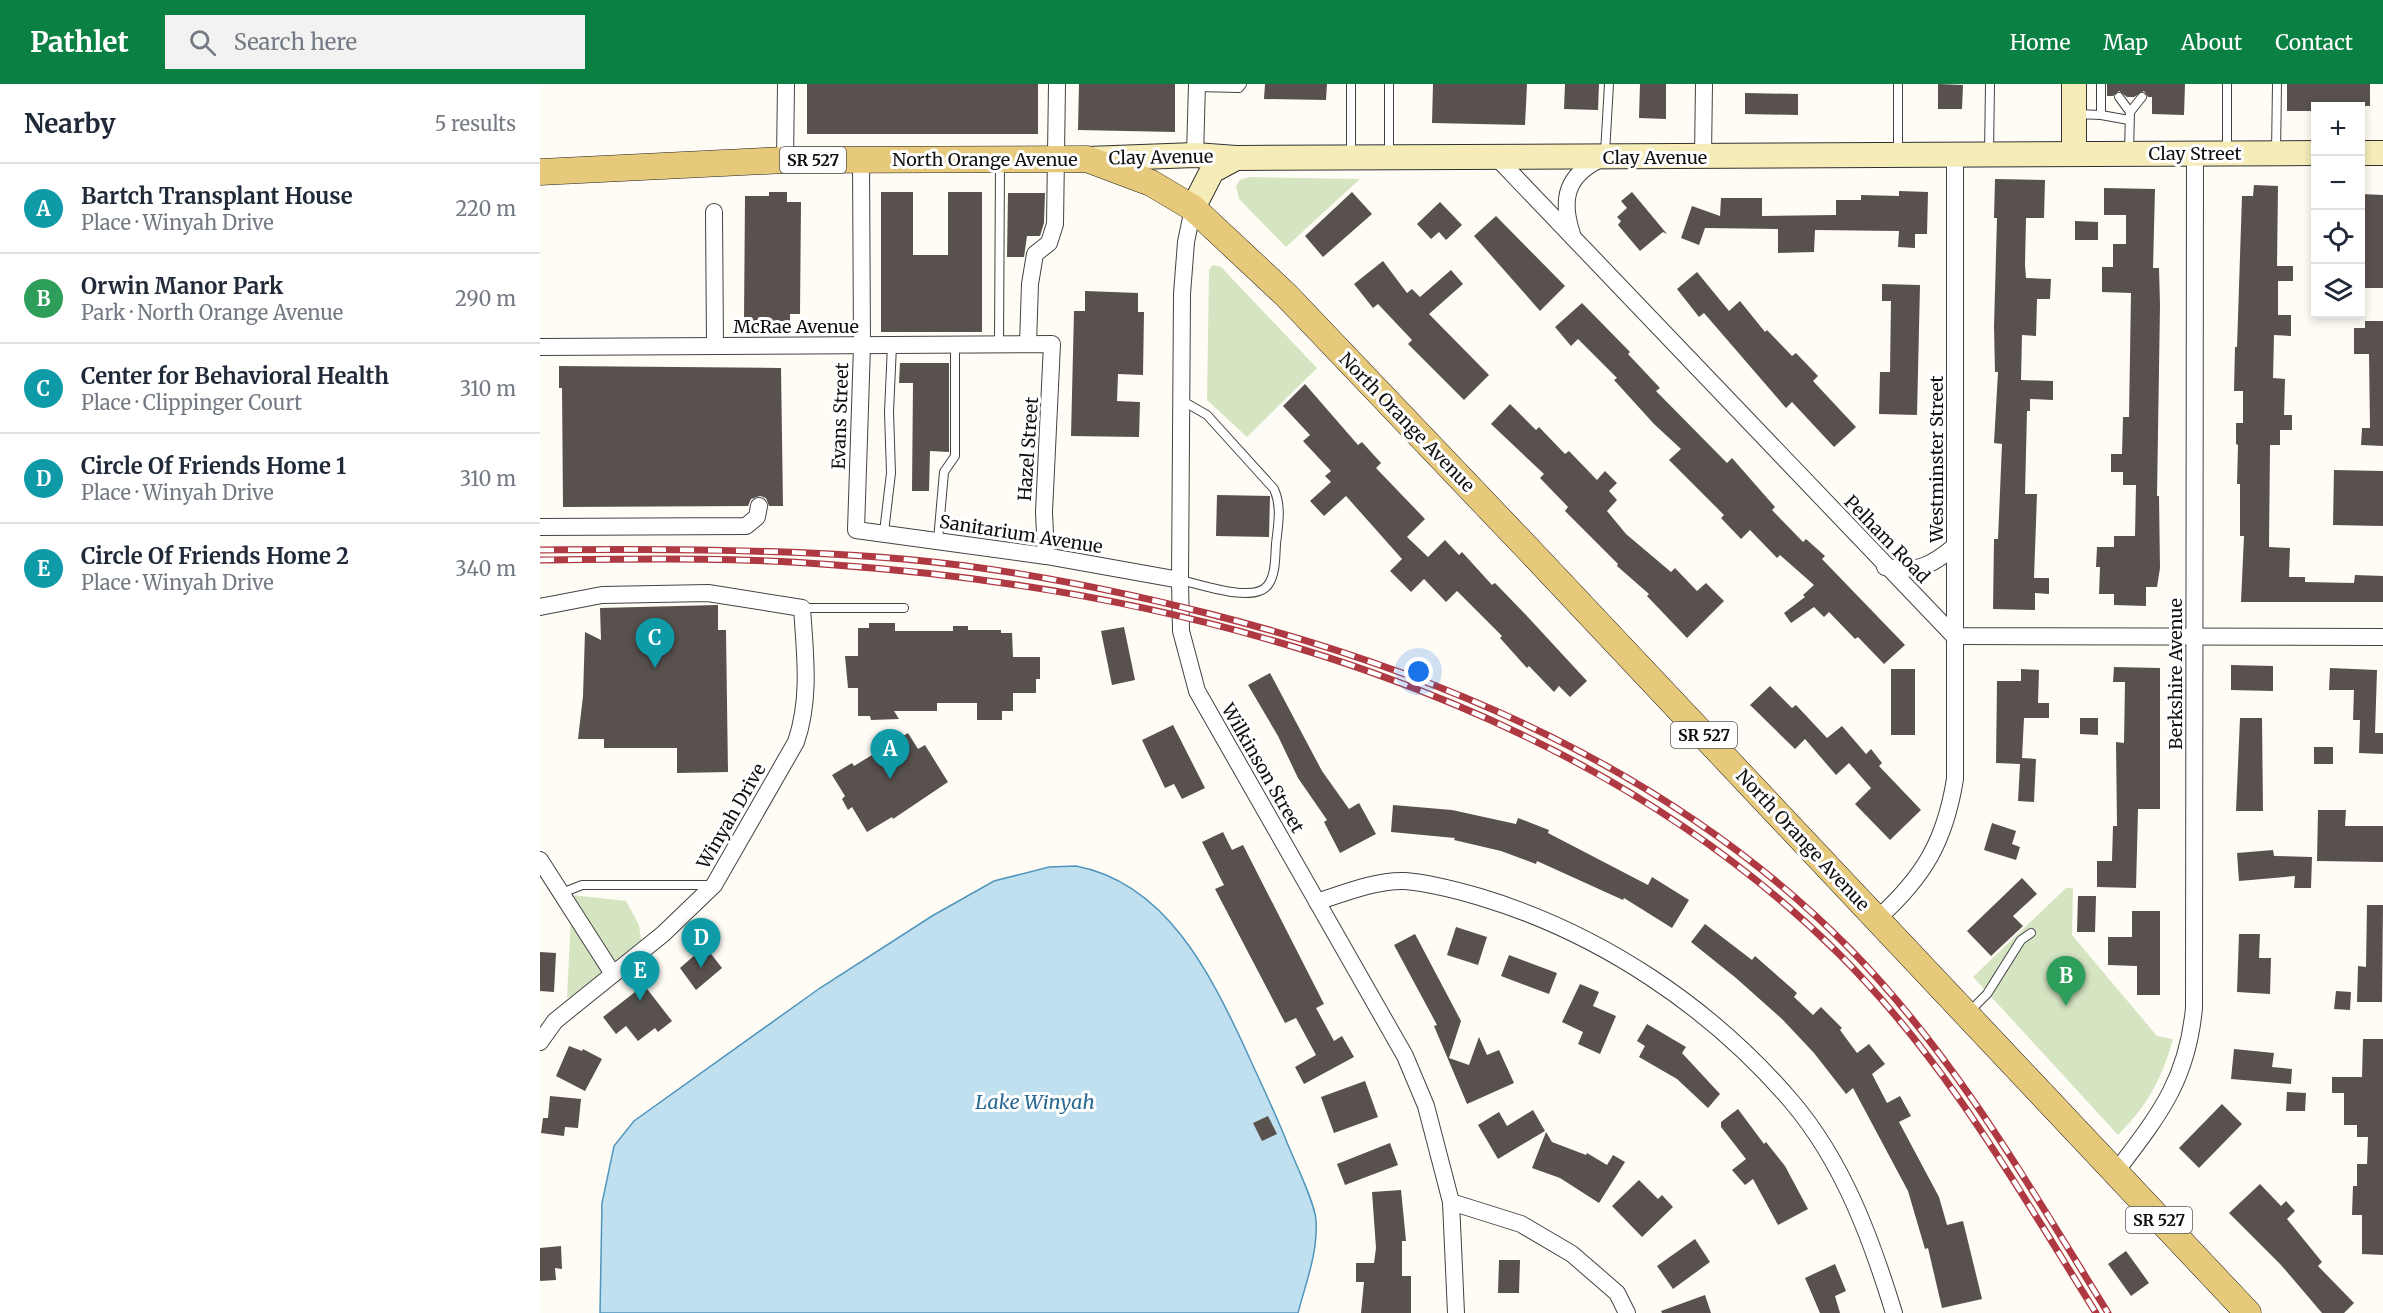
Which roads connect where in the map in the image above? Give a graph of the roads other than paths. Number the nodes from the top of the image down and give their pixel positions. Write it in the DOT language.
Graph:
graph roads {
  1 [pos="786,84"];
  2 [pos="1057,84"];
  3 [pos="1242,84"];
  4 [pos="1351,84"];
  5 [pos="1389,84"];
  6 [pos="1609,84"];
  7 [pos="1704,84"];
  8 [pos="1898,84"];
  9 [pos="1990,84"];
  10 [pos="2074,84"];
  11 [pos="2101,84"];
  12 [pos="2228,84"];
  13 [pos="2277,84"];
  14 [pos="1197,86"];
  15 [pos="2119,96"];
  16 [pos="2142,97"];
  17 [pos="2074,114"];
  18 [pos="2101,115"];
  19 [pos="2130,116"];
  20 [pos="2074,153"];
  21 [pos="2129,153"];
  22 [pos="2195,153"];
  23 [pos="2227,153"];
  24 [pos="2276,153"];
  25 [pos="2311,153"];
  26 [pos="2365,153"];
  27 [pos="2383,153"];
  28 [pos="1955,154"];
  29 [pos="1989,154"];
  30 [pos="1195,155"];
  31 [pos="1898,155"];
  32 [pos="1703,156"];
  33 [pos="1605,157"];
  34 [pos="1000,158"];
  35 [pos="1056,158"];
  36 [pos="1236,158"];
  37 [pos="1351,158"];
  38 [pos="1389,158"];
  39 [pos="1497,158"];
  40 [pos="1087,159"];
  41 [pos="785,160"];
  42 [pos="861,160"];
  43 [pos="540,172"];
  44 [pos="1193,208"];
  45 [pos="714,212"];
  46 [pos="1573,238"];
  47 [pos="1028,344"];
  48 [pos="1052,344"];
  49 [pos="892,345"];
  50 [pos="955,345"];
  51 [pos="999,345"];
  52 [pos="715,346"];
  53 [pos="862,346"];
  54 [pos="540,347"];
  55 [pos="1181,400"];
  56 [pos="759,506"];
  57 [pos="540,527"];
  58 [pos="856,530"];
  59 [pos="884,532"];
  60 [pos="938,540"];
  61 [pos="1955,546"];
  62 [pos="1046,556"];
  63 [pos="1885,567"];
  64 [pos="1180,580"];
  65 [pos="540,607"];
  66 [pos="802,608"];
  67 [pos="904,608"];
  68 [pos="1954,636"];
  69 [pos="2195,636"];
  70 [pos="2383,637"];
  71 [pos="541,864"];
  72 [pos="714,885"];
  73 [pos="562,893"];
  74 [pos="1317,902"];
  75 [pos="1877,919"];
  76 [pos="2031,933"];
  77 [pos="613,974"];
  78 [pos="1966,1014"];
  79 [pos="540,1042"];
  80 [pos="2115,1173"];
  81 [pos="1451,1202"];
  82 [pos="1456,1313"];
  83 [pos="1627,1313"];
  84 [pos="1894,1313"];
  85 [pos="2248,1313"];
  1 -- 41 [label="street"];
  2 -- 35 [label="street"];
  3 -- 14 [label="lane"];
  4 -- 37 [label="lane"];
  5 -- 38 [label="lane"];
  6 -- 33 [label="lane"];
  7 -- 32 [label="street"];
  8 -- 31 [label="lane"];
  9 -- 29 [label="lane"];
  10 -- 17 [label="street"];
  11 -- 18 [label="lane"];
  12 -- 23 [label="lane"];
  13 -- 24 [label="lane"];
  14 -- 30 [label="street"];
  15 -- 19 [label="lane"];
  16 -- 19 [label="lane"];
  17 -- 18 [label="lane"];
  17 -- 20 [label="street"];
  18 -- 19 [label="lane"];
  19 -- 21 [label="lane"];
  20 -- 21 [label="street, Clay Street"];
  20 -- 29 [label="street, Clay Avenue"];
  21 -- 22 [label="street, Clay Street"];
  22 -- 23 [label="street, Clay Street"];
  22 -- 69 [label="street, Berkshire Avenue"];
  23 -- 24 [label="street, Clay Street"];
  24 -- 25 [label="street, Clay Street"];
  26 -- 27 [label="street"];
  28 -- 29 [label="street, Clay Avenue"];
  28 -- 31 [label="street, Clay Avenue"];
  28 -- 61 [label="street, Westminster Street"];
  30 -- 36 [label="street, Clay Avenue"];
  30 -- 40 [label="street, Clay Avenue"];
  31 -- 32 [label="street, Clay Avenue"];
  32 -- 33 [label="street, Clay Avenue"];
  33 -- 39 [label="street, Clay Avenue"];
  33 -- 46 [label="street"];
  34 -- 35 [label="main road, North Orange Avenue / SR 527"];
  34 -- 42 [label="main road, North Orange Avenue / SR 527"];
  34 -- 51 [label="lane"];
  35 -- 40 [label="main road, North Orange Avenue / SR 527"];
  35 -- 47 [label="street"];
  36 -- 37 [label="street, Clay Avenue"];
  36 -- 44 [label="street, Clay Avenue"];
  37 -- 38 [label="street, Clay Avenue"];
  38 -- 39 [label="street, Clay Avenue"];
  39 -- 46 [label="street, Pelham Road"];
  40 -- 44 [label="main road, North Orange Avenue / SR 527"];
  41 -- 42 [label="main road, North Orange Avenue / SR 527"];
  41 -- 43 [label="main road, North Orange Avenue / SR 527"];
  42 -- 53 [label="street, Evans Street"];
  44 -- 55 [label="street, Wilkinson Street"];
  44 -- 75 [label="main road, North Orange Avenue / SR 527"];
  45 -- 52 [label="street"];
  46 -- 63 [label="street, Pelham Road"];
  47 -- 48 [label="street, McRae Avenue"];
  47 -- 51 [label="street, McRae Avenue"];
  48 -- 62 [label="street, Hazel Street"];
  49 -- 50 [label="street, McRae Avenue"];
  49 -- 53 [label="street, McRae Avenue"];
  49 -- 59 [label="lane"];
  50 -- 51 [label="street, McRae Avenue"];
  50 -- 60 [label="lane"];
  52 -- 53 [label="street, McRae Avenue"];
  52 -- 54 [label="street, McRae Avenue"];
  53 -- 58 [label="street, Evans Street"];
  55 -- 64 [label="street, Wilkinson Street"];
  55 -- 64 [label="lane"];
  56 -- 57 [label="street"];
  58 -- 59 [label="street, Sanitarium Avenue"];
  59 -- 60 [label="street, Sanitarium Avenue"];
  60 -- 62 [label="street, Sanitarium Avenue"];
  61 -- 63 [label="street"];
  61 -- 68 [label="street, Westminster Street"];
  62 -- 64 [label="street, Sanitarium Avenue"];
  63 -- 68 [label="street, Pelham Road"];
  64 -- 74 [label="street, Wilkinson Street"];
  65 -- 66 [label="street"];
  66 -- 67 [label="lane"];
  66 -- 72 [label="street, Winyah Drive"];
  68 -- 69 [label="street"];
  68 -- 75 [label="street, Westminster Street"];
  69 -- 70 [label="street"];
  69 -- 80 [label="street, Berkshire Avenue"];
  71 -- 73 [label="street"];
  72 -- 73 [label="lane"];
  72 -- 77 [label="street, Winyah Drive"];
  73 -- 77 [label="street"];
  74 -- 81 [label="street, Wilkinson Street"];
  74 -- 84 [label="street"];
  75 -- 78 [label="main road, North Orange Avenue / SR 527"];
  76 -- 78 [label="lane"];
  77 -- 79 [label="street, Winyah Drive"];
  78 -- 80 [label="main road, North Orange Avenue / SR 527"];
  80 -- 85 [label="main road, SR 527"];
  81 -- 82 [label="street, Wilkinson Street"];
  81 -- 83 [label="street"];
}
